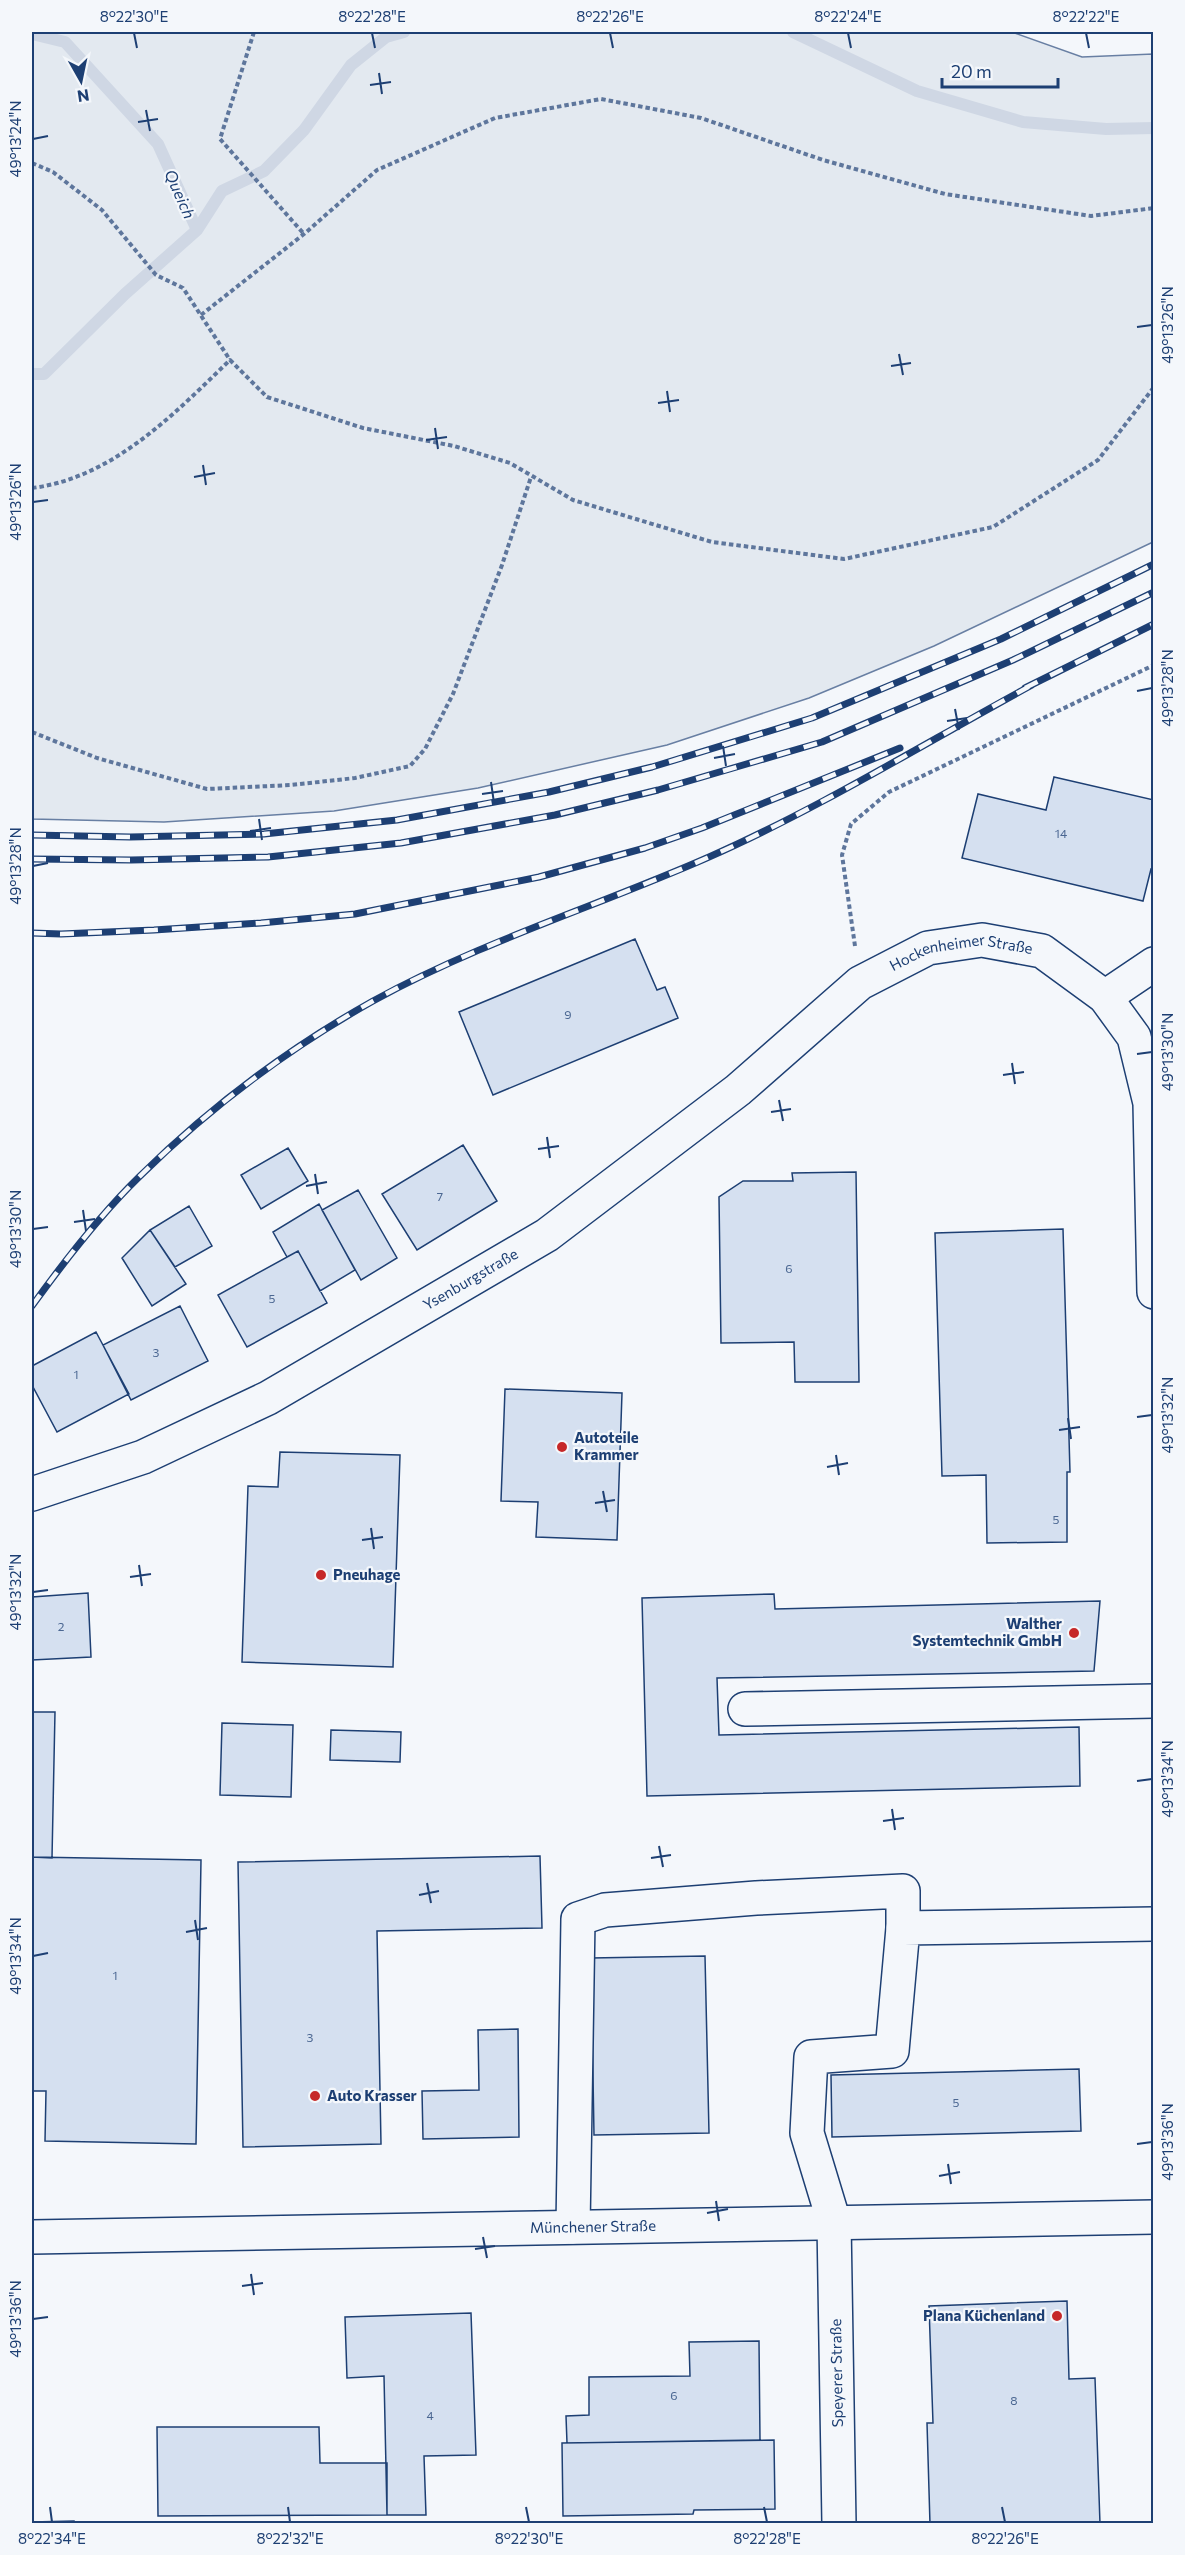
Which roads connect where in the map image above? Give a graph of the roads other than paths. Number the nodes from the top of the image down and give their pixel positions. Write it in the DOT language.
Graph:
graph roads {
  1 [pos="1154,964"];
  2 [pos="860,983"];
  3 [pos="1105,997"];
  4 [pos="1153,1243"];
  5 [pos="1154,1292"];
  6 [pos="32,1494"];
  7 [pos="1154,1701"];
  8 [pos="745,1710"];
  9 [pos="1154,1924"];
  10 [pos="903,1928"];
  11 [pos="1154,2217"];
  12 [pos="834,2222"];
  13 [pos="573,2227"];
  14 [pos="32,2237"];
  15 [pos="839,2523"];
  1 -- 3 [label="street"];
  2 -- 3 [label="street, Hockenheimer Straße"];
  2 -- 6 [label="street, Ysenburgstraße"];
  3 -- 4 [label="street, Hockenheimer Straße"];
  4 -- 5 [label="street, Hockenheimer Straße"];
  7 -- 8 [label="street"];
  9 -- 10 [label="street"];
  10 -- 12 [label="street, Speyerer Straße"];
  10 -- 13 [label="street"];
  11 -- 12 [label="street, Münchener Straße"];
  12 -- 13 [label="street, Münchener Straße"];
  12 -- 15 [label="street, Speyerer Straße"];
  13 -- 14 [label="street, Münchener Straße"];
}
